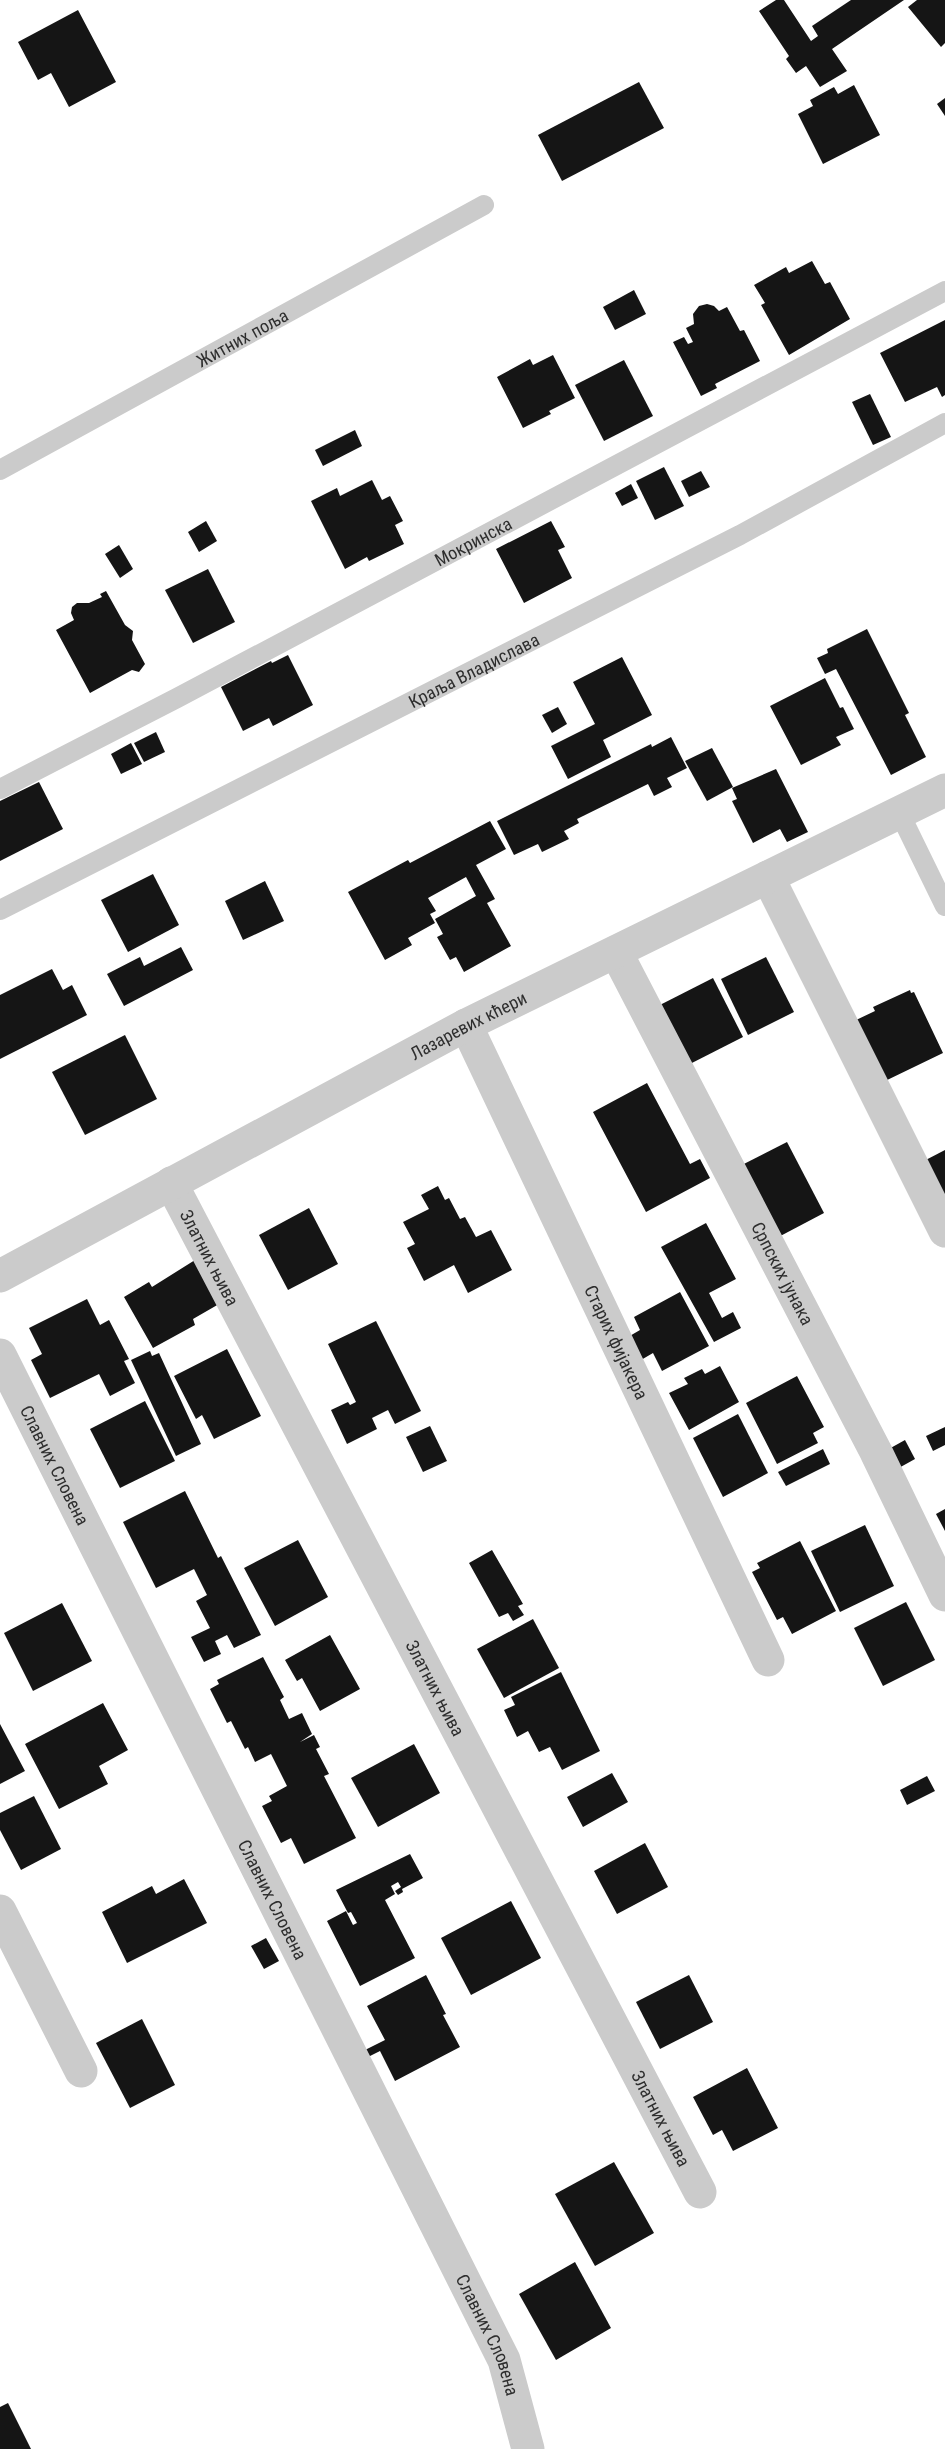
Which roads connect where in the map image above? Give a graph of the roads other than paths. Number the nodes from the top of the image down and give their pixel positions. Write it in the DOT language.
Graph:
graph roads {
  1 [pos="484,206"];
  2 [pos="945,291"];
  3 [pos="945,423"];
  4 [pos="0,470"];
  5 [pos="0,789"];
  6 [pos="945,790"];
  7 [pos="899,812"];
  8 [pos="768,878"];
  9 [pos="945,906"];
  10 [pos="0,910"];
  11 [pos="616,952"];
  12 [pos="466,1025"];
  13 [pos="171,1183"];
  14 [pos="945,1231"];
  15 [pos="0,1276"];
  16 [pos="0,1355"];
  17 [pos="945,1595"];
  18 [pos="768,1660"];
  19 [pos="0,1911"];
  20 [pos="81,2071"];
  21 [pos="700,2192"];
  22 [pos="528,2449"];
  1 -- 4 [label="lane, Житних поља"];
  2 -- 5 [label="lane, Мокринска"];
  3 -- 10 [label="lane, Краља Владислава"];
  6 -- 7 [label="street, Лазаревих кћери"];
  7 -- 8 [label="street, Лазаревих кћери"];
  7 -- 9 [label="lane"];
  8 -- 11 [label="street, Лазаревих кћери"];
  8 -- 14 [label="street"];
  11 -- 12 [label="street, Лазаревих кћери"];
  11 -- 17 [label="street, Српских јунака"];
  12 -- 13 [label="street, Лазаревих кћери"];
  12 -- 18 [label="street, Старих фијакера"];
  13 -- 15 [label="street, Лазаревих кћери"];
  13 -- 21 [label="street, Златних њива"];
  16 -- 22 [label="street, Славних Словена"];
  19 -- 20 [label="street"];
}
